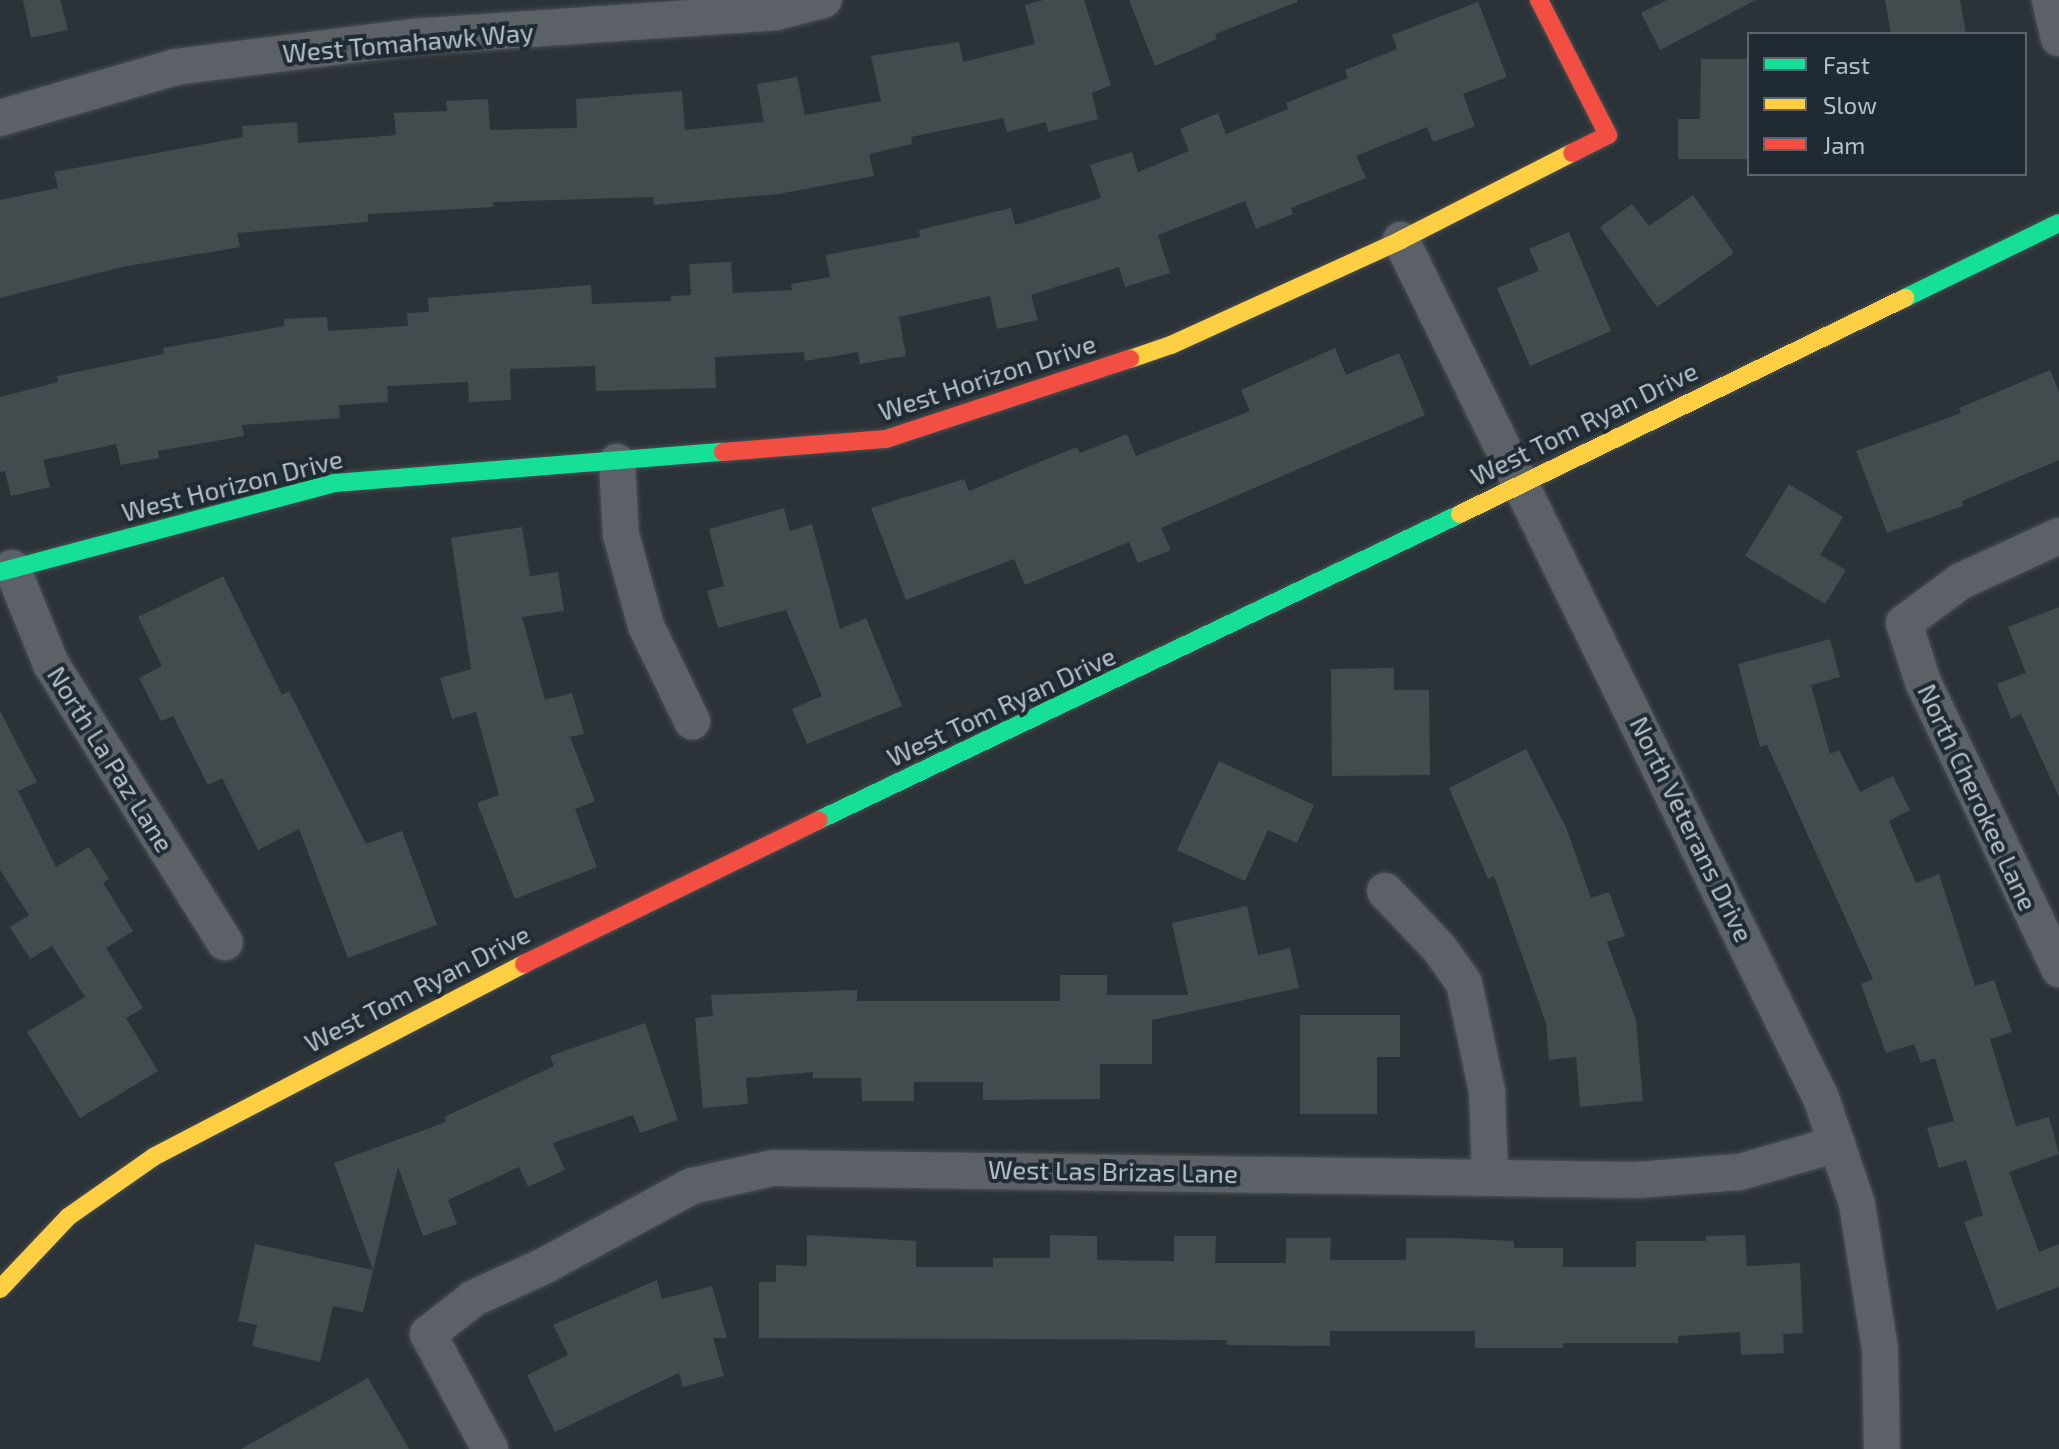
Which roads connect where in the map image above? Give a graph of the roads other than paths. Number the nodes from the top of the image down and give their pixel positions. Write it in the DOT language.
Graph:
graph roads {
  1 [pos="823,0"];
  2 [pos="1539,0"];
  3 [pos="2050,0"];
  4 [pos="2059,38"];
  5 [pos="0,118"];
  6 [pos="2059,223"];
  7 [pos="1401,240"];
  8 [pos="617,462"];
  9 [pos="1524,482"];
  10 [pos="2059,536"];
  11 [pos="6,570"];
  12 [pos="692,721"];
  13 [pos="1385,891"];
  14 [pos="225,942"];
  15 [pos="2059,969"];
  16 [pos="1837,1144"];
  17 [pos="1490,1175"];
  18 [pos="0,1289"];
  19 [pos="490,1449"];
  20 [pos="1882,1449"];
  1 -- 5 [label="street, West Tomahawk Way"];
  2 -- 7 [label="street, West Horizon Drive"];
  3 -- 4 [label="street"];
  6 -- 9 [label="street, West Tom Ryan Drive"];
  7 -- 8 [label="street, West Horizon Drive"];
  7 -- 9 [label="street, North Veterans Drive"];
  8 -- 11 [label="street, West Horizon Drive"];
  8 -- 12 [label="street"];
  9 -- 16 [label="street, North Veterans Drive"];
  9 -- 18 [label="street, West Tom Ryan Drive"];
  10 -- 15 [label="street, North Cherokee Lane"];
  11 -- 14 [label="street, North La Paz Lane"];
  13 -- 17 [label="street"];
  16 -- 17 [label="street, West Las Brizas Lane"];
  16 -- 20 [label="street, North Veterans Drive"];
  17 -- 19 [label="street, West Las Brizas Lane"];
}
